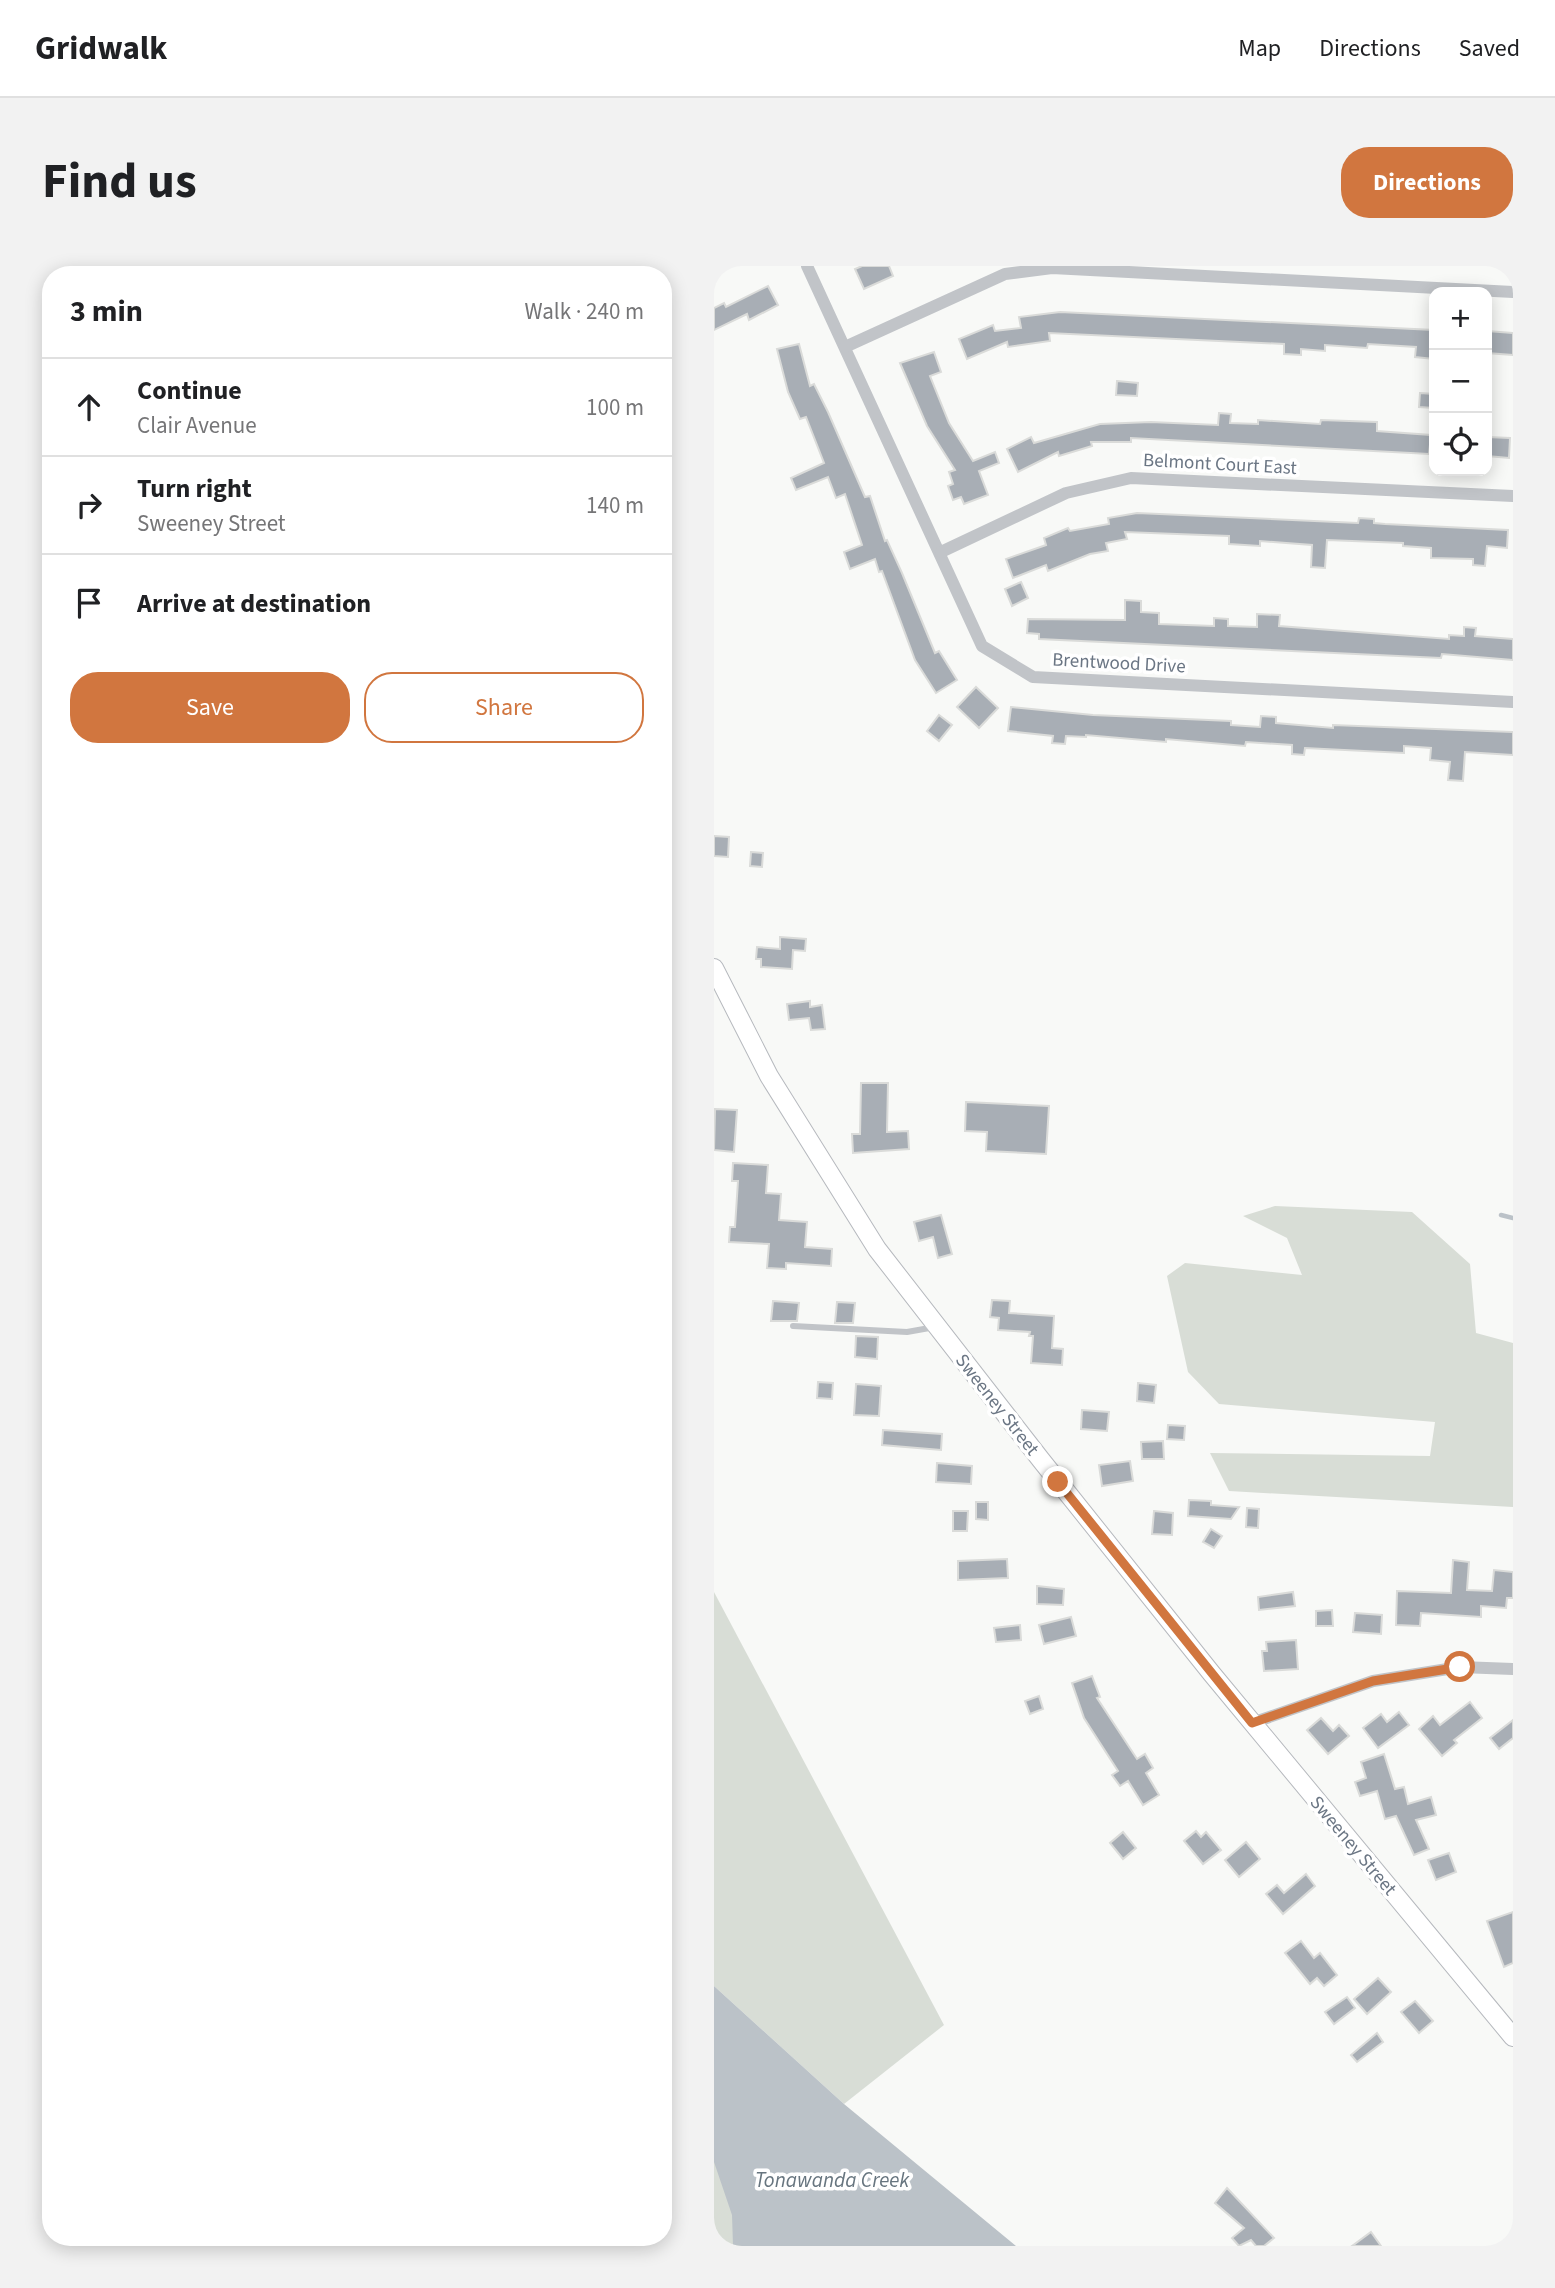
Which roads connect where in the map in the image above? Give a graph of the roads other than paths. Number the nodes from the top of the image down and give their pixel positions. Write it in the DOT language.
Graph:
graph roads {
  1 [pos="807,266"];
  2 [pos="1513,292"];
  3 [pos="845,348"];
  4 [pos="1513,496"];
  5 [pos="941,552"];
  6 [pos="1513,702"];
  7 [pos="714,968"];
  8 [pos="793,1326"];
  9 [pos="937,1326"];
  10 [pos="1513,1669"];
  11 [pos="1252,1723"];
  12 [pos="1513,2037"];
  1 -- 3 [label="street, Brentwood Drive"];
  2 -- 3 [label="street"];
  3 -- 5 [label="street, Brentwood Drive"];
  4 -- 5 [label="street, Belmont Court East"];
  5 -- 6 [label="street, Brentwood Drive"];
  7 -- 9 [label="street, Sweeney Street"];
  8 -- 9 [label="lane"];
  9 -- 11 [label="street, Sweeney Street"];
  10 -- 11 [label="street"];
  11 -- 12 [label="street, Sweeney Street"];
}
